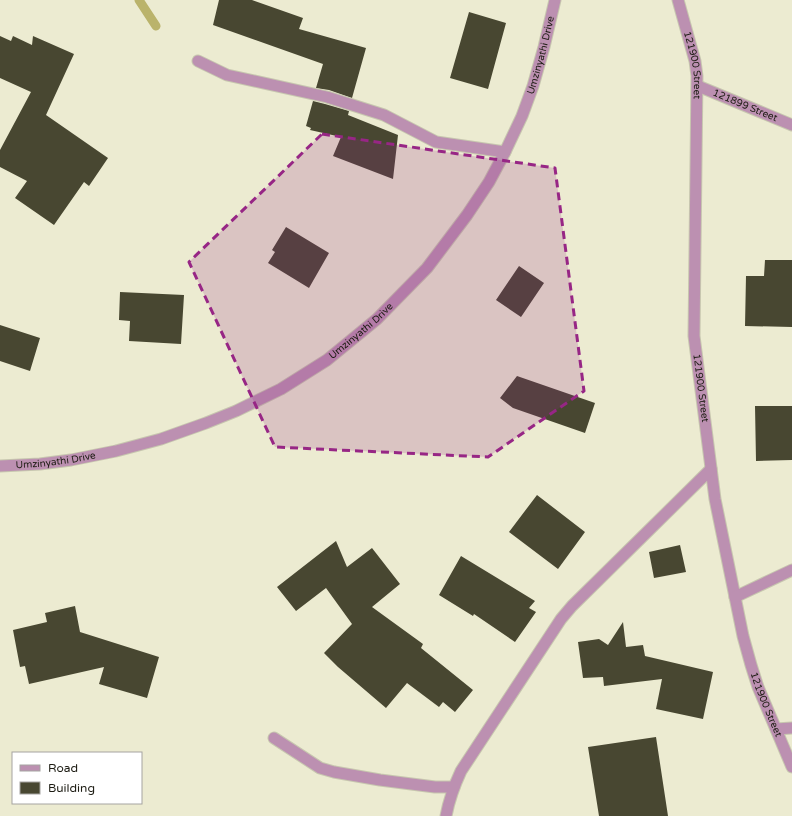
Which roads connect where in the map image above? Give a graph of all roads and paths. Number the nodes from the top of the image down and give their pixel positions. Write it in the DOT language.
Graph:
graph roads {
  1 [pos="555,0"];
  2 [pos="678,0"];
  3 [pos="198,61"];
  4 [pos="698,86"];
  5 [pos="792,125"];
  6 [pos="505,152"];
  7 [pos="0,466"];
  8 [pos="711,469"];
  9 [pos="792,570"];
  10 [pos="735,597"];
  11 [pos="792,728"];
  12 [pos="776,729"];
  13 [pos="274,738"];
  14 [pos="792,767"];
  15 [pos="454,787"];
  16 [pos="446,816"];
  1 -- 6 [label="street, Umzinyathi Drive"];
  2 -- 4 [label="street, 121900 Street"];
  3 -- 6 [label="street"];
  4 -- 5 [label="street, 121899 Street"];
  4 -- 8 [label="street, 121900 Street"];
  6 -- 7 [label="street, Umzinyathi Drive"];
  8 -- 10 [label="street, 121900 Street"];
  8 -- 15 [label="street"];
  9 -- 10 [label="street"];
  10 -- 12 [label="street, 121900 Street"];
  11 -- 12 [label="street"];
  12 -- 14 [label="street, 121900 Street"];
  13 -- 15 [label="street"];
  15 -- 16 [label="street"];
}
